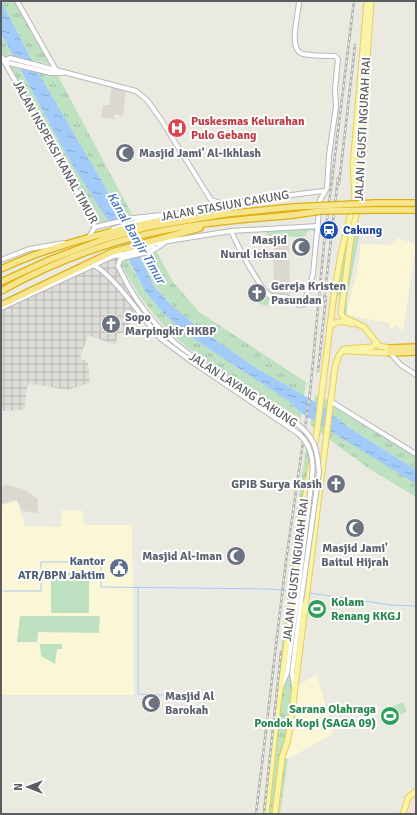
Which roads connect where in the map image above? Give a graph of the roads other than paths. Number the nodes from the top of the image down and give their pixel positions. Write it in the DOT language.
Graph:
graph roads {
  1 [pos="17,1"];
  2 [pos="299,1"];
  3 [pos="368,1"];
  4 [pos="371,1"];
  5 [pos="5,59"];
  6 [pos="59,72"];
  7 [pos="316,191"];
  8 [pos="323,191"];
  9 [pos="211,200"];
  10 [pos="320,200"];
  11 [pos="416,203"];
  12 [pos="223,204"];
  13 [pos="209,207"];
  14 [pos="416,210"];
  15 [pos="168,216"];
  16 [pos="186,220"];
  17 [pos="211,223"];
  18 [pos="135,224"];
  19 [pos="318,226"];
  20 [pos="96,227"];
  21 [pos="231,231"];
  22 [pos="90,235"];
  23 [pos="100,236"];
  24 [pos="166,242"];
  25 [pos="149,246"];
  26 [pos="116,254"];
  27 [pos="1,260"];
  28 [pos="93,265"];
  29 [pos="1,269"];
  30 [pos="1,282"];
  31 [pos="1,291"];
  32 [pos="1,305"];
  33 [pos="1,308"];
  34 [pos="330,327"];
  35 [pos="371,335"];
  36 [pos="376,343"];
  37 [pos="416,347"];
  38 [pos="390,350"];
  39 [pos="416,352"];
  40 [pos="338,358"];
  41 [pos="416,375"];
  42 [pos="330,404"];
  43 [pos="416,454"];
  44 [pos="301,523"];
  45 [pos="315,525"];
  46 [pos="297,601"];
  47 [pos="294,688"];
  48 [pos="416,791"];
  49 [pos="266,814"];
  50 [pos="275,814"];
  51 [pos="403,814"];
  1 -- 6 [label="street"];
  2 -- 8 [label="street"];
  3 -- 34 [label="main road, JALAN I GUSTI NGURAH RAI"];
  4 -- 35 [label="main road, JALAN I GUSTI NGURAH RAI"];
  5 -- 6 [label="street"];
  5 -- 20 [label="street, JALAN INSPEKSI KANAL TIMUR"];
  6 -- 9 [label="street"];
  7 -- 8 [label="street, JALAN STASIUN CAKUNG"];
  7 -- 10 [label="street"];
  7 -- 12 [label="street, JALAN STASIUN CAKUNG"];
  8 -- 10 [label="street"];
  9 -- 12 [label="street"];
  9 -- 13 [label="street"];
  10 -- 19 [label="street"];
  11 -- 16 [label="highway, bridge"];
  12 -- 13 [label="street, JALAN STASIUN CAKUNG"];
  13 -- 15 [label="street, JALAN STASIUN CAKUNG"];
  14 -- 17 [label="highway, bridge"];
  15 -- 18 [label="street, JALAN STASIUN CAKUNG"];
  15 -- 20 [label="street, JALAN INSPEKSI KANAL TIMUR"];
  16 -- 18 [label="highway"];
  16 -- 23 [label="highway"];
  17 -- 25 [label="highway"];
  17 -- 31 [label="highway"];
  18 -- 23 [label="highway"];
  19 -- 21 [label="street"];
  19 -- 21 [label="street"];
  20 -- 22 [label="street"];
  21 -- 24 [label="street"];
  22 -- 23 [label="street"];
  22 -- 27 [label="street"];
  23 -- 29 [label="highway"];
  23 -- 30 [label="highway"];
  24 -- 25 [label="street"];
  24 -- 25 [label="street"];
  25 -- 26 [label="highway"];
  25 -- 46 [label="street, JALAN LAYANG CAKUNG, bridge"];
  26 -- 28 [label="street"];
  26 -- 32 [label="highway"];
  28 -- 33 [label="street"];
  28 -- 46 [label="street, JALAN LAYANG CAKUNG, bridge"];
  34 -- 35 [label="main road, JALAN I GUSTI NGURAH RAI"];
  34 -- 44 [label="main road, JALAN I GUSTI NGURAH RAI"];
  35 -- 36 [label="main road, JALAN I GUSTI NGURAH RAI"];
  36 -- 38 [label="main road"];
  36 -- 40 [label="main road"];
  37 -- 38 [label="highway"];
  38 -- 39 [label="highway"];
  38 -- 40 [label="main road"];
  38 -- 41 [label="street"];
  40 -- 42 [label="main road, JALAN I GUSTI NGURAH RAI"];
  42 -- 43 [label="street"];
  42 -- 45 [label="main road, JALAN I GUSTI NGURAH RAI"];
  44 -- 45 [label="main road"];
  44 -- 46 [label="main road, JALAN I GUSTI NGURAH RAI"];
  45 -- 47 [label="main road, JALAN I GUSTI NGURAH RAI"];
  46 -- 47 [label="street, JALAN LAYANG CAKUNG"];
  46 -- 49 [label="main road, JALAN I GUSTI NGURAH RAI"];
  47 -- 50 [label="main road, JALAN I GUSTI NGURAH RAI"];
  48 -- 51 [label="main road"];
}
